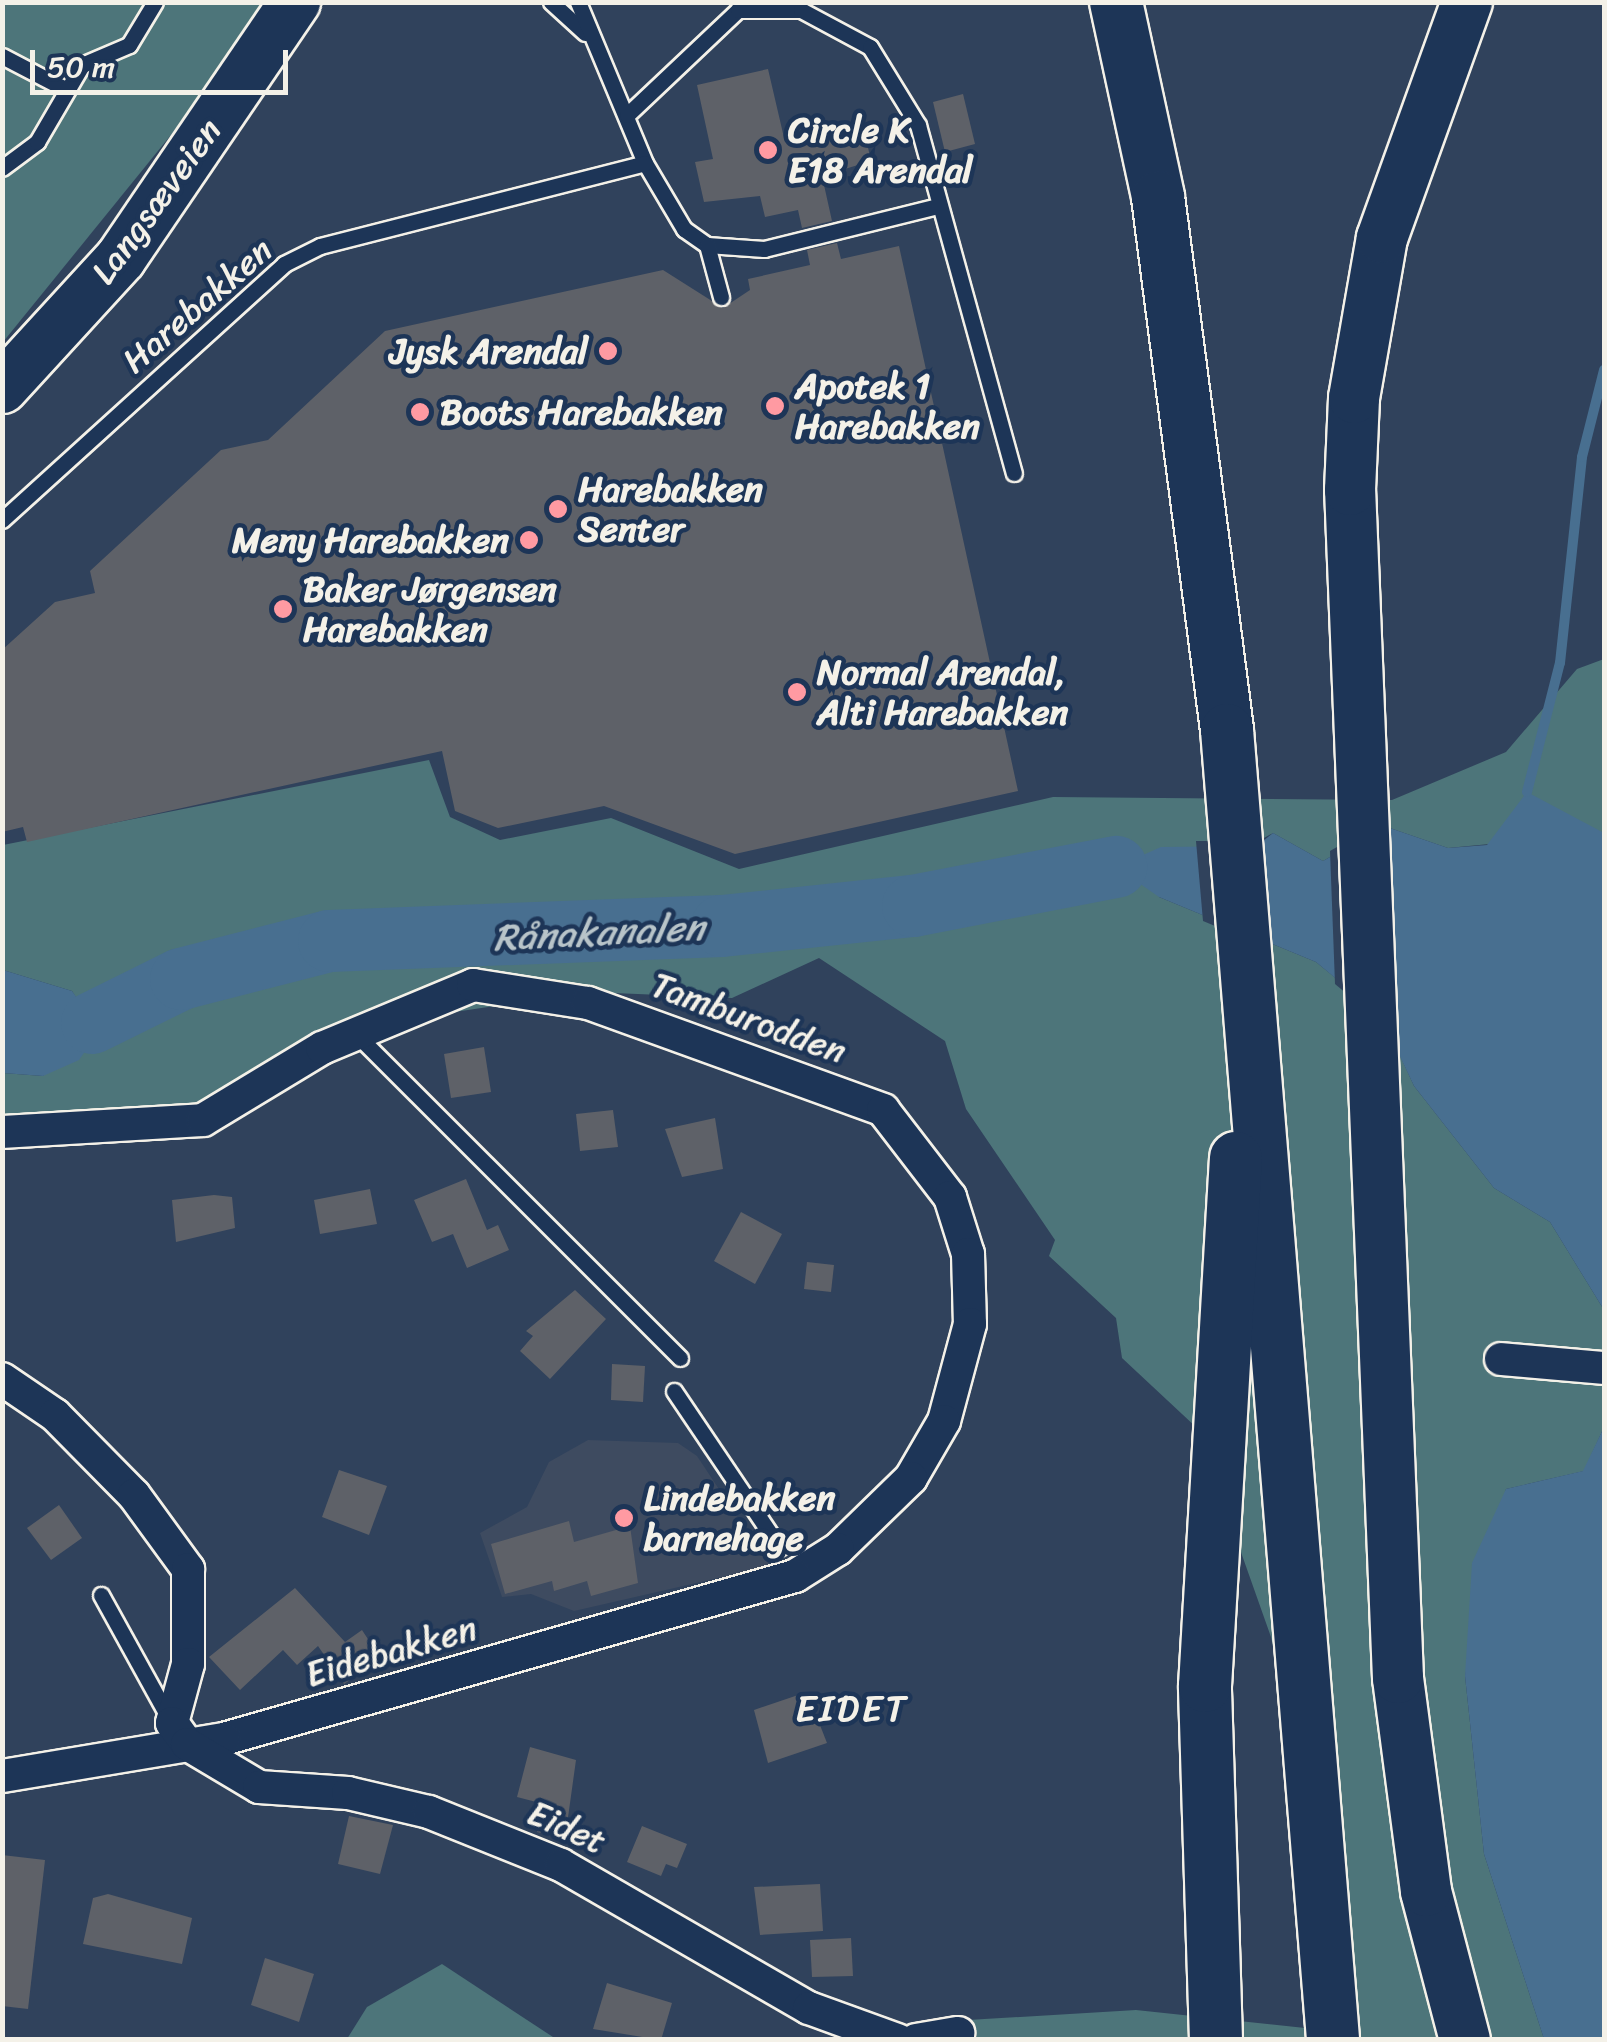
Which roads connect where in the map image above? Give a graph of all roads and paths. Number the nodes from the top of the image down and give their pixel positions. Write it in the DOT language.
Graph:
graph roads {
  1 [pos="155,2"];
  2 [pos="294,2"];
  3 [pos="550,2"];
  4 [pos="578,2"];
  5 [pos="1086,2"];
  6 [pos="1116,2"];
  7 [pos="1438,2"];
  8 [pos="1468,2"];
  9 [pos="587,34"];
  10 [pos="2,56"];
  11 [pos="65,89"];
  12 [pos="627,116"];
  13 [pos="645,163"];
  14 [pos="2,168"];
  15 [pos="938,206"];
  16 [pos="707,245"];
  17 [pos="721,297"];
  18 [pos="2,388"];
  19 [pos="1014,473"];
  20 [pos="2,520"];
  21 [pos="1346,628"];
  22 [pos="1214,731"];
  23 [pos="1238,1001"];
  24 [pos="354,1032"];
  25 [pos="2,1132"];
  26 [pos="1368,1187"];
  27 [pos="680,1358"];
  28 [pos="1501,1359"];
  29 [pos="1604,1368"];
  30 [pos="2,1379"];
  31 [pos="674,1390"];
  32 [pos="788,1562"];
  33 [pos="101,1595"];
  34 [pos="179,1734"];
  35 [pos="2,1776"];
  36 [pos="958,2033"];
  37 [pos="896,2040"];
  38 [pos="916,2040"];
  39 [pos="1216,2040"];
  40 [pos="1333,2040"];
  41 [pos="1448,2040"];
  42 [pos="1465,2040"];
  1 -- 11 [label="lane"];
  2 -- 18 [label="main road, Langsæveien"];
  3 -- 9 [label="lane"];
  4 -- 9 [label="lane"];
  5 -- 22 [label="highway"];
  6 -- 22 [label="highway"];
  7 -- 21 [label="main road"];
  8 -- 21 [label="main road"];
  9 -- 12 [label="lane"];
  10 -- 11 [label="lane"];
  11 -- 14 [label="lane"];
  12 -- 13 [label="lane"];
  12 -- 15 [label="lane"];
  13 -- 16 [label="lane"];
  13 -- 20 [label="lane, Harebakken"];
  15 -- 16 [label="lane"];
  15 -- 19 [label="lane"];
  16 -- 17 [label="lane"];
  21 -- 26 [label="main road"];
  22 -- 23 [label="highway"];
  23 -- 39 [label="highway"];
  23 -- 40 [label="highway"];
  24 -- 25 [label="street, Tamburodden"];
  24 -- 27 [label="lane"];
  24 -- 32 [label="street, Tamburodden"];
  26 -- 41 [label="main road"];
  26 -- 42 [label="main road"];
  28 -- 29 [label="street"];
  30 -- 34 [label="street"];
  31 -- 32 [label="lane"];
  32 -- 34 [label="street, Eidebakken"];
  33 -- 34 [label="lane"];
  34 -- 35 [label="street, Eidebakken"];
  34 -- 37 [label="street, Eidet"];
  36 -- 38 [label="street"];
}
